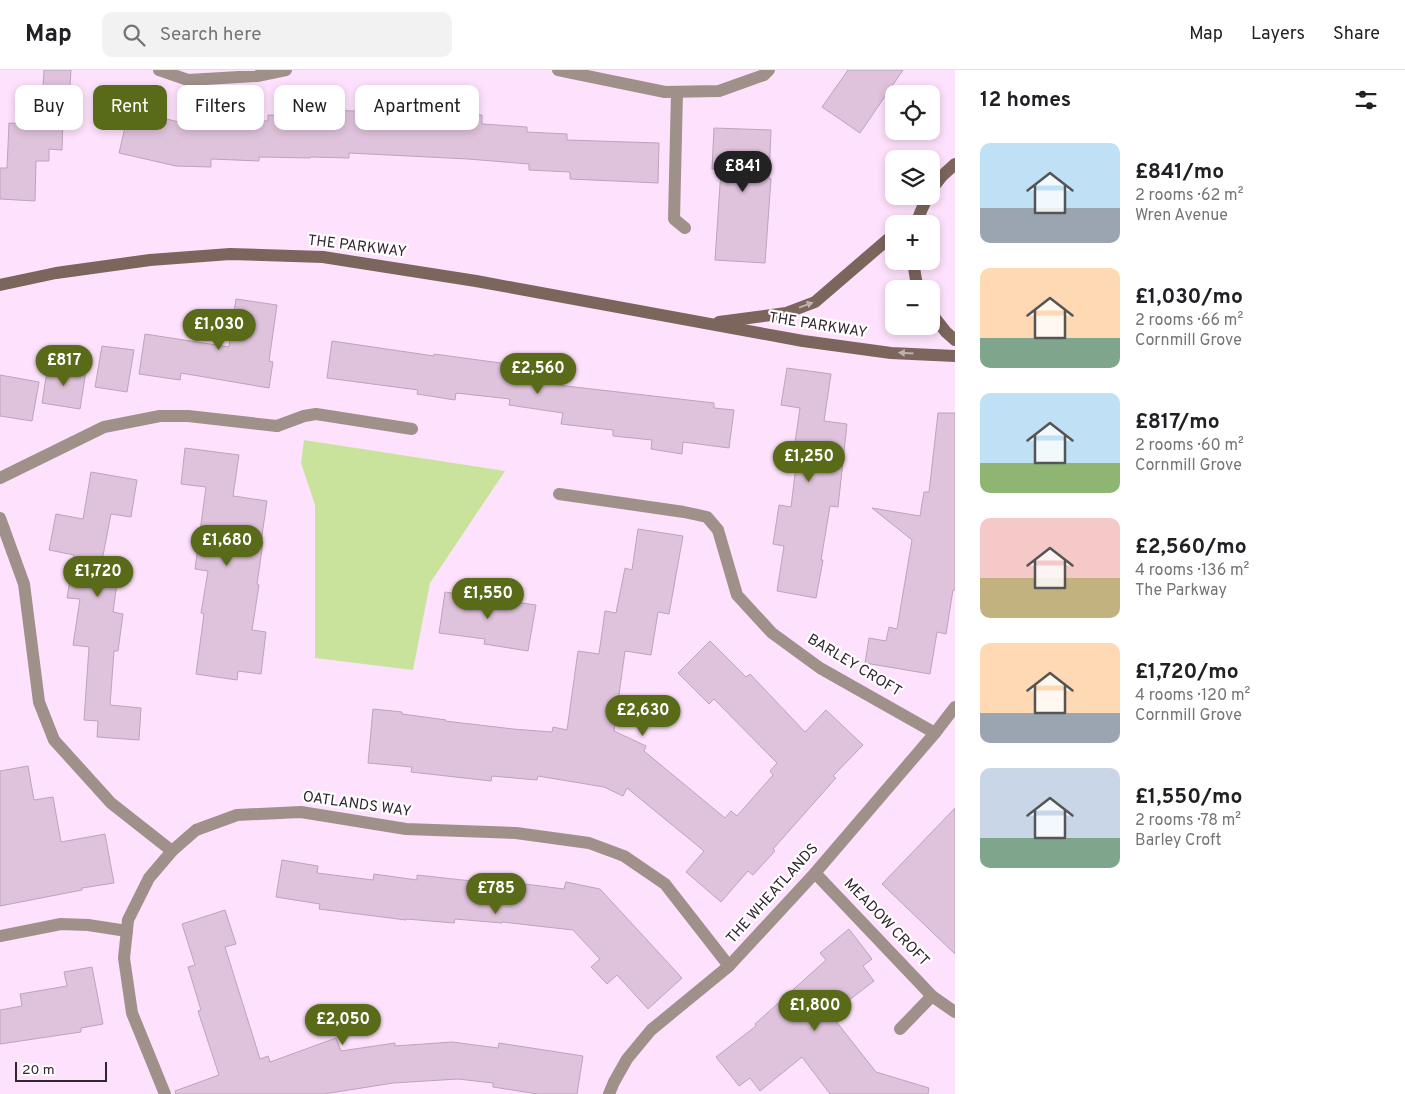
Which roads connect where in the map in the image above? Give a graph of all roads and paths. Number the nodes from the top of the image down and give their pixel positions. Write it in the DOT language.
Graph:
graph roads {
  1 [pos="159,70"];
  2 [pos="286,70"];
  3 [pos="558,70"];
  4 [pos="769,70"];
  5 [pos="677,92"];
  6 [pos="955,164"];
  7 [pos="940,179"];
  8 [pos="923,205"];
  9 [pos="920,211"];
  10 [pos="916,215"];
  11 [pos="919,215"];
  12 [pos="685,228"];
  13 [pos="885,242"];
  14 [pos="0,285"];
  15 [pos="707,324"];
  16 [pos="940,325"];
  17 [pos="955,340"];
  18 [pos="955,356"];
  19 [pos="412,429"];
  20 [pos="0,478"];
  21 [pos="559,494"];
  22 [pos="0,518"];
  23 [pos="955,706"];
  24 [pos="935,733"];
  25 [pos="172,851"];
  26 [pos="815,873"];
  27 [pos="127,931"];
  28 [pos="0,936"];
  29 [pos="729,966"];
  30 [pos="932,996"];
  31 [pos="955,1012"];
  32 [pos="900,1029"];
  33 [pos="165,1094"];
  34 [pos="608,1094"];
  1 -- 2 [label="street"];
  3 -- 5 [label="street"];
  4 -- 5 [label="street"];
  5 -- 12 [label="street"];
  6 -- 7 [label="street"];
  8 -- 9 [label="street"];
  9 -- 10 [label="street"];
  9 -- 11 [label="street"];
  15 -- 13 [label="street, THE PARKWAY, one-way"];
  14 -- 15 [label="street, THE PARKWAY"];
  18 -- 15 [label="street, THE PARKWAY, one-way"];
  16 -- 17 [label="street"];
  19 -- 20 [label="street"];
  21 -- 24 [label="street, BARLEY CROFT"];
  22 -- 25 [label="street"];
  23 -- 24 [label="street, THE WHEATLANDS"];
  24 -- 26 [label="street, THE WHEATLANDS"];
  25 -- 27 [label="street, OATLANDS WAY"];
  25 -- 29 [label="street, OATLANDS WAY"];
  26 -- 29 [label="street, THE WHEATLANDS"];
  26 -- 30 [label="street, MEADOW CROFT"];
  27 -- 28 [label="street"];
  27 -- 33 [label="street, OATLANDS WAY"];
  29 -- 34 [label="street, THE WHEATLANDS"];
  30 -- 31 [label="street, MEADOW CROFT"];
  30 -- 32 [label="street"];
}
